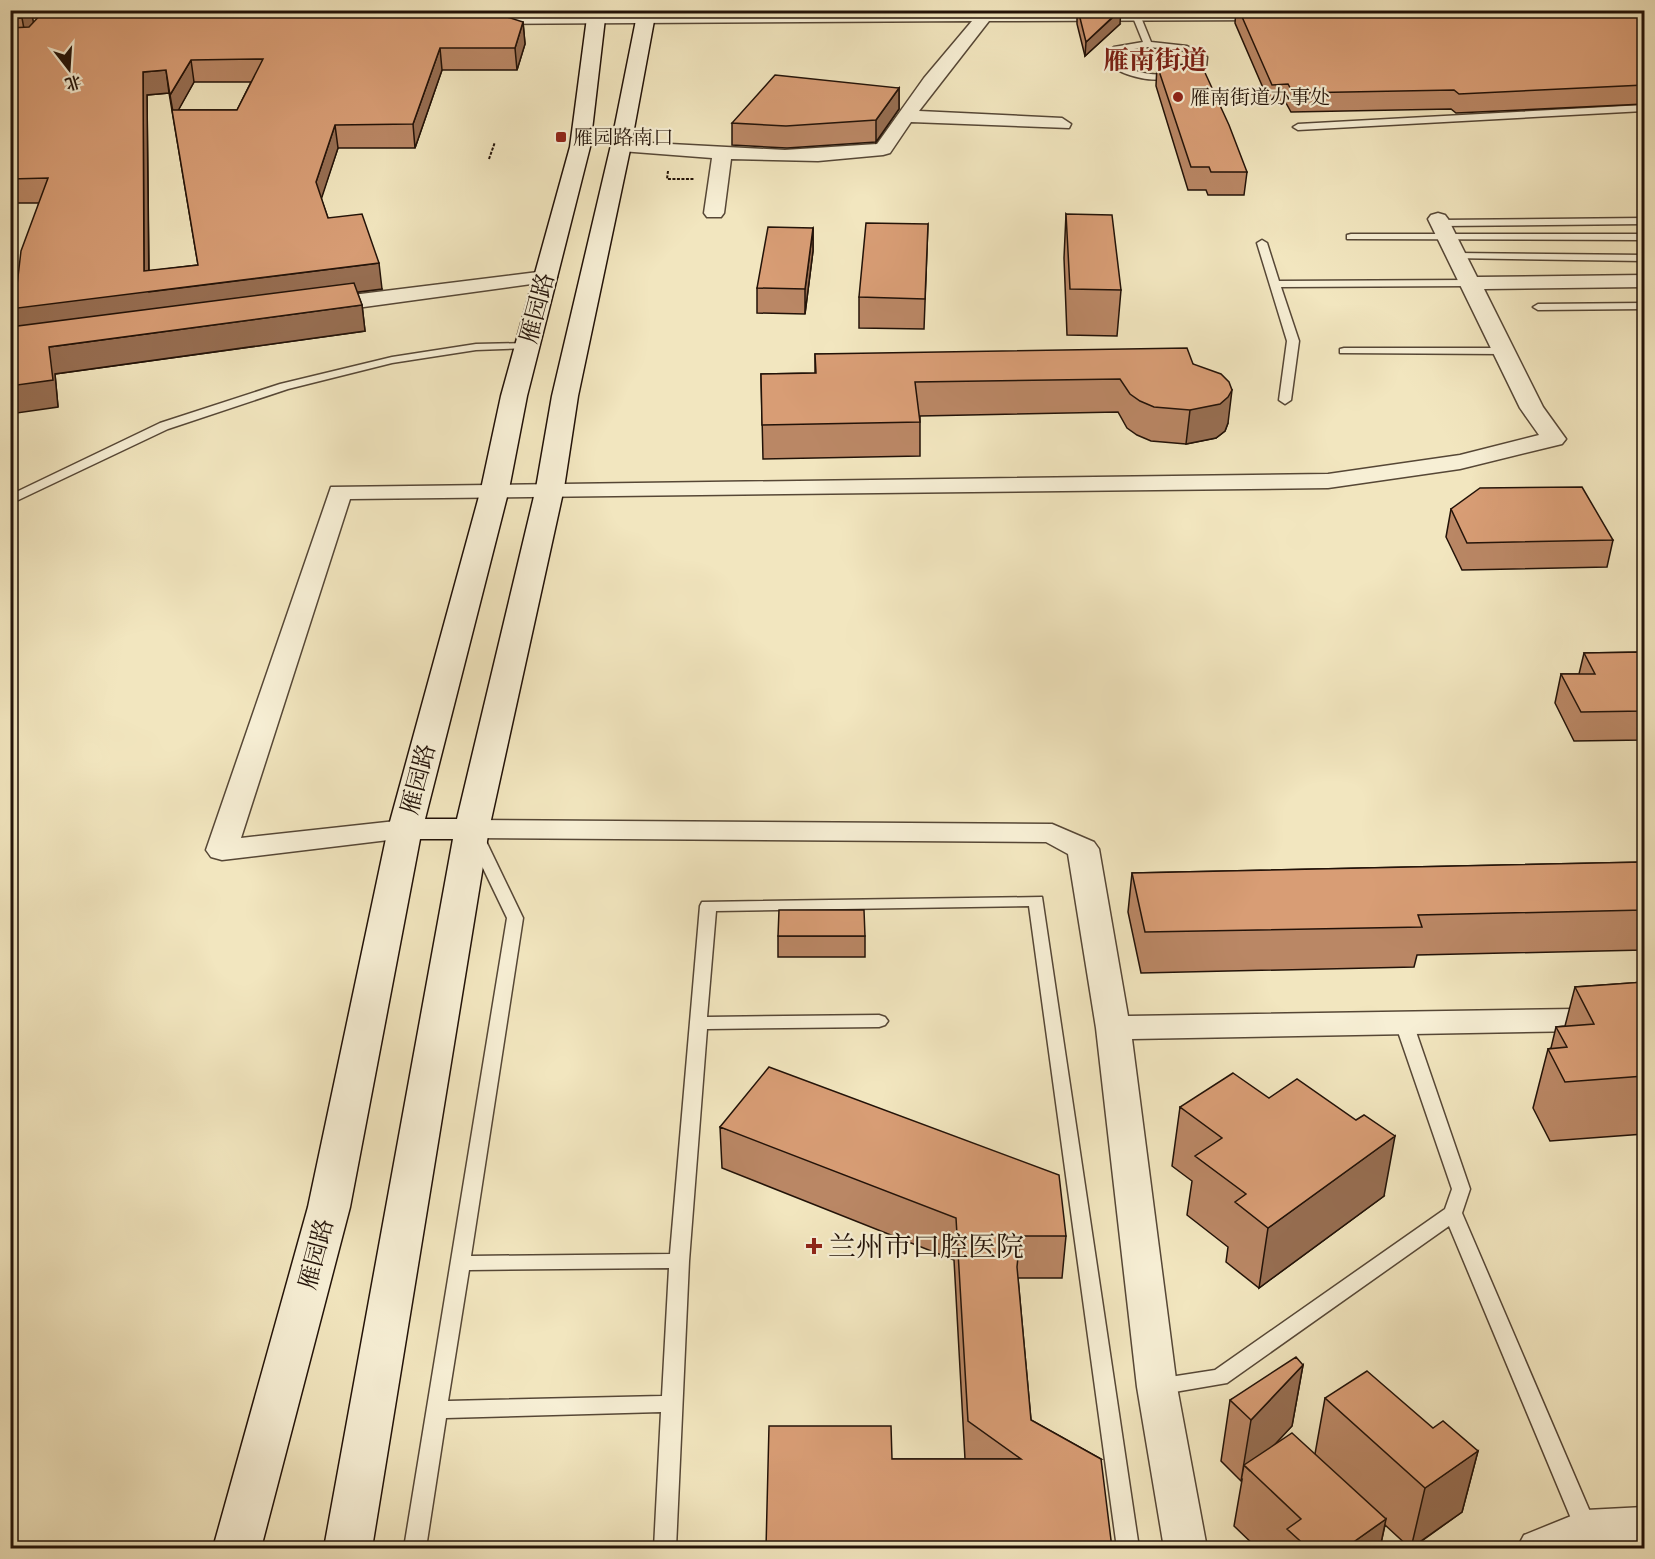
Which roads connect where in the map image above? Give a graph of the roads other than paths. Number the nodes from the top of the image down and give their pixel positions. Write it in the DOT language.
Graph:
graph roads {
  1 [pos="339,10"];
  2 [pos="10,12"];
  3 [pos="1136,13"];
  4 [pos="1165,13"];
  5 [pos="61,14"];
  6 [pos="597,14"];
  7 [pos="646,14"];
  8 [pos="1297,15"];
  9 [pos="99,16"];
  10 [pos="151,16"];
  11 [pos="985,16"];
  12 [pos="450,19"];
  13 [pos="355,20"];
  14 [pos="10,21"];
  15 [pos="1148,44"];
  16 [pos="1644,108"];
  17 [pos="906,116"];
  18 [pos="1062,124"];
  19 [pos="1298,127"];
  20 [pos="621,145"];
  21 [pos="722,152"];
  22 [pos="714,213"];
  23 [pos="1644,221"];
  24 [pos="1445,234"];
  25 [pos="1351,237"];
  26 [pos="1644,237"];
  27 [pos="1262,243"];
  28 [pos="1644,258"];
  29 [pos="546,277"];
  30 [pos="1644,281"];
  31 [pos="1469,283"];
  32 [pos="1276,284"];
  33 [pos="1644,306"];
  34 [pos="1538,307"];
  35 [pos="302,308"];
  36 [pos="528,346"];
  37 [pos="1344,351"];
  38 [pos="1503,351"];
  39 [pos="1285,400"];
  40 [pos="550,488"];
  41 [pos="495,489"];
  42 [pos="10,500"];
  43 [pos="405,829"];
  44 [pos="472,829"];
  45 [pos="1644,1019"];
  46 [pos="879,1022"];
  47 [pos="699,1023"];
  48 [pos="1404,1023"];
  49 [pos="1113,1028"];
  50 [pos="1453,1213"];
  51 [pos="679,1261"];
  52 [pos="460,1263"];
  53 [pos="1157,1387"];
  54 [pos="670,1404"];
  55 [pos="436,1410"];
  56 [pos="1644,1525"];
  57 [pos="1586,1528"];
  58 [pos="237,1548"];
  59 [pos="348,1548"];
  60 [pos="415,1548"];
  61 [pos="665,1548"];
  62 [pos="1128,1548"];
  63 [pos="1185,1548"];
  64 [pos="1539,1548"];
  1 -- 10 [label="main road"];
  2 -- 5 [label="main road"];
  3 -- 4 [label="street"];
  3 -- 11 [label="street"];
  3 -- 15 [label="lane"];
  4 -- 8 [label="street"];
  5 -- 9 [label="main road"];
  5 -- 14 [label="street"];
  6 -- 7 [label="street"];
  6 -- 12 [label="street"];
  6 -- 29 [label="main road, 雁园路"];
  7 -- 11 [label="street"];
  7 -- 20 [label="main road, 雁园路"];
  10 -- 13 [label="street"];
  11 -- 17 [label="street"];
  15 -- 15 [label="lane"];
  16 -- 19 [label="lane"];
  17 -- 18 [label="street"];
  17 -- 21 [label="street"];
  20 -- 21 [label="street"];
  20 -- 40 [label="main road, 雁园路"];
  21 -- 22 [label="street"];
  23 -- 24 [label="lane"];
  24 -- 25 [label="lane"];
  24 -- 26 [label="lane"];
  24 -- 28 [label="lane"];
  24 -- 31 [label="street"];
  27 -- 32 [label="lane"];
  29 -- 35 [label="street"];
  29 -- 36 [label="main road, 雁园路"];
  30 -- 31 [label="street"];
  31 -- 32 [label="lane"];
  31 -- 38 [label="street"];
  32 -- 39 [label="lane"];
  33 -- 34 [label="lane"];
  36 -- 41 [label="main road, 雁园路"];
  36 -- 42 [label="lane"];
  37 -- 38 [label="lane"];
  38 -- 40 [label="street"];
  40 -- 41 [label="street"];
  40 -- 44 [label="main road, 雁园路"];
  41 -- 43 [label="main road, 雁园路"];
  41 -- 43 [label="street"];
  43 -- 44 [label="main road"];
  43 -- 58 [label="main road, 雁园路"];
  44 -- 49 [label="street"];
  44 -- 52 [label="lane"];
  44 -- 59 [label="main road, 雁园路"];
  45 -- 48 [label="street"];
  46 -- 47 [label="lane"];
  47 -- 51 [label="lane"];
  47 -- 62 [label="lane"];
  48 -- 49 [label="street"];
  48 -- 50 [label="lane"];
  49 -- 53 [label="street"];
  50 -- 53 [label="lane"];
  50 -- 57 [label="lane"];
  51 -- 52 [label="lane"];
  51 -- 54 [label="lane"];
  52 -- 55 [label="lane"];
  53 -- 63 [label="street"];
  54 -- 55 [label="lane"];
  54 -- 61 [label="lane"];
  55 -- 60 [label="lane"];
  56 -- 57 [label="street"];
  57 -- 64 [label="street"];
}
